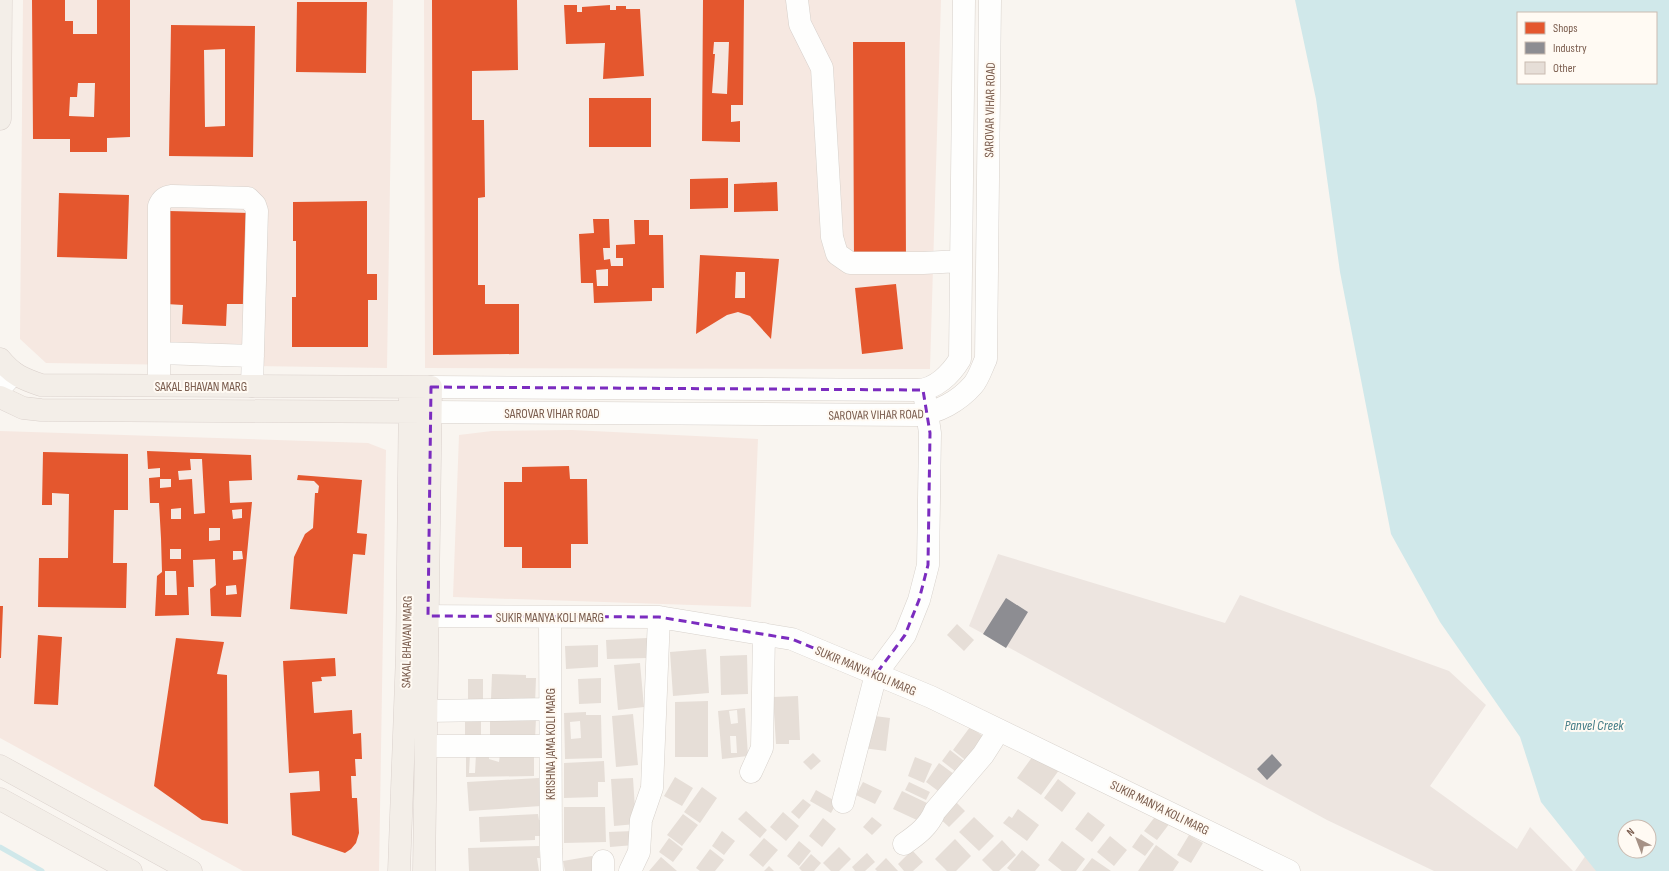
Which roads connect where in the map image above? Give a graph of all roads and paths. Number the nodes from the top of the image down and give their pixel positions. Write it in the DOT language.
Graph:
graph roads {
  1 [pos="1,0"];
  2 [pos="797,0"];
  3 [pos="964,0"];
  4 [pos="990,0"];
  5 [pos="0,119"];
  6 [pos="961,261"];
  7 [pos="159,353"];
  8 [pos="253,356"];
  9 [pos="5,373"];
  10 [pos="159,385"];
  11 [pos="252,386"];
  12 [pos="420,387"];
  13 [pos="923,390"];
  14 [pos="0,397"];
  15 [pos="420,412"];
  16 [pos="927,414"];
  17 [pos="406,616"];
  18 [pos="428,616"];
  19 [pos="550,617"];
  20 [pos="659,617"];
  21 [pos="764,634"];
  22 [pos="876,674"];
  23 [pos="550,710"];
  24 [pos="426,711"];
  25 [pos="999,730"];
  26 [pos="426,743"];
  27 [pos="550,743"];
  28 [pos="0,766"];
  29 [pos="751,772"];
  30 [pos="0,799"];
  31 [pos="843,802"];
  32 [pos="904,844"];
  33 [pos="132,871"];
  34 [pos="190,871"];
  35 [pos="399,871"];
  36 [pos="424,871"];
  37 [pos="552,871"];
  38 [pos="630,871"];
  39 [pos="1289,871"];
  1 -- 5 [label="main road"];
  2 -- 6 [label="street"];
  3 -- 6 [label="street, SAROVAR VIHAR ROAD"];
  4 -- 16 [label="street, SAROVAR VIHAR ROAD"];
  6 -- 13 [label="street, SAROVAR VIHAR ROAD"];
  7 -- 8 [label="street"];
  7 -- 8 [label="street"];
  7 -- 10 [label="street"];
  8 -- 11 [label="street"];
  9 -- 10 [label="main road, SAKAL BHAVAN MARG"];
  10 -- 11 [label="main road, SAKAL BHAVAN MARG"];
  11 -- 12 [label="main road, SAKAL BHAVAN MARG"];
  12 -- 13 [label="street, SAROVAR VIHAR ROAD"];
  12 -- 15 [label="main road, SAKAL BHAVAN MARG"];
  13 -- 16 [label="street"];
  14 -- 15 [label="main road, SAKAL BHAVAN MARG"];
  15 -- 16 [label="street, SAROVAR VIHAR ROAD"];
  15 -- 17 [label="main road, SAKAL BHAVAN MARG"];
  15 -- 18 [label="main road, SAKAL BHAVAN MARG"];
  16 -- 22 [label="street"];
  17 -- 18 [label="street, SUKIR MANYA KOLI MARG"];
  17 -- 35 [label="main road, SAKAL BHAVAN MARG"];
  18 -- 19 [label="street, SUKIR MANYA KOLI MARG"];
  18 -- 24 [label="main road, SAKAL BHAVAN MARG"];
  19 -- 20 [label="street, SUKIR MANYA KOLI MARG"];
  19 -- 23 [label="street, KRISHNA JAMA KOLI MARG"];
  20 -- 21 [label="street, SUKIR MANYA KOLI MARG"];
  20 -- 38 [label="street"];
  21 -- 22 [label="street, SUKIR MANYA KOLI MARG"];
  21 -- 29 [label="street"];
  22 -- 25 [label="street, SUKIR MANYA KOLI MARG"];
  22 -- 31 [label="street"];
  23 -- 24 [label="street"];
  23 -- 27 [label="street, KRISHNA JAMA KOLI MARG"];
  24 -- 26 [label="main road, SAKAL BHAVAN MARG"];
  25 -- 32 [label="street"];
  25 -- 39 [label="street, SUKIR MANYA KOLI MARG"];
  26 -- 27 [label="street"];
  26 -- 36 [label="main road, SAKAL BHAVAN MARG"];
  27 -- 37 [label="street, KRISHNA JAMA KOLI MARG"];
  28 -- 34 [label="main road"];
  30 -- 33 [label="main road"];
}
